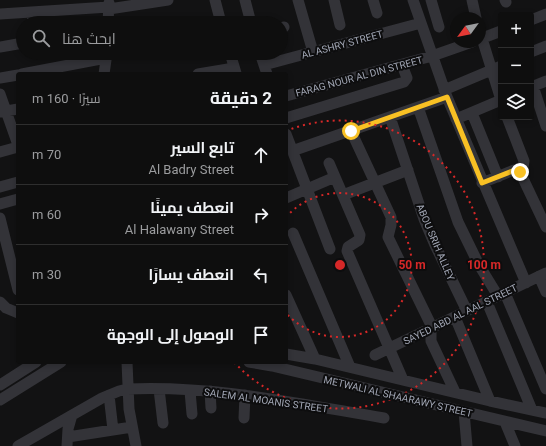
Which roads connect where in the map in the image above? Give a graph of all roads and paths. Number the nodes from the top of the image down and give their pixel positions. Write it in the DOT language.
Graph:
graph roads {
  1 [pos="168,0"];
  2 [pos="214,0"];
  3 [pos="245,0"];
  4 [pos="298,0"];
  5 [pos="334,0"];
  6 [pos="373,0"];
  7 [pos="413,0"];
  8 [pos="431,0"];
  9 [pos="472,0"];
  10 [pos="109,6"];
  11 [pos="475,12"];
  12 [pos="377,13"];
  13 [pos="0,14"];
  14 [pos="546,14"];
  15 [pos="16,16"];
  16 [pos="45,16"];
  17 [pos="108,16"];
  18 [pos="219,16"];
  19 [pos="249,16"];
  20 [pos="534,19"];
  21 [pos="420,23"];
  22 [pos="340,25"];
  23 [pos="439,27"];
  24 [pos="498,32"];
  25 [pos="486,36"];
  26 [pos="16,45"];
  27 [pos="546,46"];
  28 [pos="0,47"];
  29 [pos="452,48"];
  30 [pos="484,48"];
  31 [pos="534,51"];
  32 [pos="313,52"];
  33 [pos="432,56"];
  34 [pos="87,60"];
  35 [pos="106,60"];
  36 [pos="232,60"];
  37 [pos="402,65"];
  38 [pos="496,68"];
  39 [pos="265,69"];
  40 [pos="235,71"];
  41 [pos="31,72"];
  42 [pos="104,72"];
  43 [pos="223,72"];
  44 [pos="16,75"];
  45 [pos="0,78"];
  46 [pos="546,81"];
  47 [pos="498,84"];
  48 [pos="534,86"];
  49 [pos="534,93"];
  50 [pos="445,94"];
  51 [pos="288,95"];
  52 [pos="1,97"];
  53 [pos="498,101"];
  54 [pos="418,107"];
  55 [pos="16,109"];
  56 [pos="3,112"];
  57 [pos="472,113"];
  58 [pos="288,117"];
  59 [pos="390,117"];
  60 [pos="456,119"];
  61 [pos="508,120"];
  62 [pos="546,126"];
  63 [pos="15,128"];
  64 [pos="351,131"];
  65 [pos="288,140"];
  66 [pos="16,147"];
  67 [pos="292,151"];
  68 [pos="0,152"];
  69 [pos="329,163"];
  70 [pos="408,170"];
  71 [pos="519,170"];
  72 [pos="335,177"];
  73 [pos="498,177"];
  74 [pos="16,183"];
  75 [pos="375,183"];
  76 [pos="482,183"];
  77 [pos="0,187"];
  78 [pos="306,189"];
  79 [pos="343,195"];
  80 [pos="288,197"];
  81 [pos="16,200"];
  82 [pos="0,204"];
  83 [pos="0,218"];
  84 [pos="546,227"];
  85 [pos="293,233"];
  86 [pos="330,249"];
  87 [pos="542,274"];
  88 [pos="16,282"];
  89 [pos="526,283"];
  90 [pos="546,292"];
  91 [pos="501,295"];
  92 [pos="288,298"];
  93 [pos="0,302"];
  94 [pos="487,302"];
  95 [pos="16,312"];
  96 [pos="467,312"];
  97 [pos="455,317"];
  98 [pos="432,329"];
  99 [pos="390,348"];
  100 [pos="288,354"];
  101 [pos="375,355"];
  102 [pos="316,359"];
  103 [pos="33,364"];
  104 [pos="57,364"];
  105 [pos="128,364"];
  106 [pos="260,364"];
  107 [pos="350,367"];
  108 [pos="403,380"];
  109 [pos="0,385"];
  110 [pos="128,389"];
  111 [pos="159,389"];
  112 [pos="546,389"];
  113 [pos="190,391"];
  114 [pos="210,392"];
  115 [pos="454,392"];
  116 [pos="109,395"];
  117 [pos="245,395"];
  118 [pos="0,400"];
  119 [pos="490,401"];
  120 [pos="211,408"];
  121 [pos="532,410"];
  122 [pos="464,412"];
  123 [pos="546,413"];
  124 [pos="192,414"];
  125 [pos="72,415"];
  126 [pos="244,418"];
  127 [pos="384,418"];
  128 [pos="505,422"];
  129 [pos="163,423"];
  130 [pos="132,427"];
  131 [pos="113,430"];
  132 [pos="546,431"];
  133 [pos="67,441"];
  134 [pos="18,446"];
  135 [pos="136,446"];
  136 [pos="467,446"];
  137 [pos="515,446"];
  1 -- 10 [label="street"];
  2 -- 18 [label="street"];
  3 -- 19 [label="street"];
  4 -- 32 [label="street"];
  5 -- 22 [label="street"];
  6 -- 12 [label="street"];
  7 -- 21 [label="street"];
  8 -- 23 [label="street"];
  9 -- 11 [label="street"];
  10 -- 16 [label="street"];
  10 -- 17 [label="street"];
  13 -- 15 [label="street"];
  14 -- 20 [label="street"];
  21 -- 32 [label="street, AL ASHRY STREET"];
  21 -- 33 [label="street"];
  24 -- 25 [label="street, FARAG NOUR AL DIN STREET"];
  26 -- 28 [label="street"];
  27 -- 31 [label="street"];
  29 -- 33 [label="street, FARAG NOUR AL DIN STREET"];
  30 -- 38 [label="street"];
  32 -- 39 [label="street, AL ASHRY STREET"];
  33 -- 37 [label="street, FARAG NOUR AL DIN STREET"];
  33 -- 50 [label="street"];
  34 -- 41 [label="street"];
  35 -- 42 [label="street"];
  36 -- 40 [label="street"];
  37 -- 51 [label="street, FARAG NOUR AL DIN STREET"];
  37 -- 58 [label="street"];
  38 -- 47 [label="street"];
  38 -- 50 [label="street"];
  40 -- 43 [label="street"];
  44 -- 45 [label="street"];
  46 -- 48 [label="street"];
  49 -- 62 [label="street"];
  50 -- 54 [label="street"];
  50 -- 60 [label="street"];
  52 -- 56 [label="street"];
  53 -- 57 [label="street"];
  54 -- 59 [label="street"];
  54 -- 91 [label="street"];
  55 -- 56 [label="street"];
  56 -- 63 [label="street"];
  57 -- 60 [label="street"];
  57 -- 73 [label="street"];
  59 -- 64 [label="street"];
  59 -- 70 [label="street, ABOU SRIH ALLEY"];
  60 -- 76 [label="street"];
  61 -- 71 [label="street"];
  64 -- 67 [label="street"];
  64 -- 75 [label="street"];
  65 -- 67 [label="street"];
  66 -- 68 [label="street"];
  67 -- 78 [label="street"];
  69 -- 72 [label="street"];
  70 -- 75 [label="street"];
  70 -- 96 [label="street, ABOU SRIH ALLEY"];
  71 -- 73 [label="street"];
  71 -- 84 [label="street"];
  72 -- 78 [label="street"];
  72 -- 79 [label="street"];
  73 -- 76 [label="street"];
  74 -- 77 [label="street"];
  75 -- 79 [label="street"];
  75 -- 98 [label="street"];
  76 -- 89 [label="street"];
  78 -- 80 [label="street"];
  78 -- 86 [label="street"];
  79 -- 99 [label="street"];
  81 -- 82 [label="street"];
  83 -- 88 [label="street"];
  85 -- 107 [label="street"];
  87 -- 89 [label="street, SAYED ABD AL AAL STREET"];
  87 -- 90 [label="street"];
  89 -- 91 [label="street, SAYED ABD AL AAL STREET"];
  91 -- 94 [label="street, SAYED ABD AL AAL STREET"];
  91 -- 112 [label="street"];
  92 -- 102 [label="street"];
  93 -- 95 [label="street"];
  94 -- 96 [label="street, SAYED ABD AL AAL STREET"];
  94 -- 121 [label="street"];
  96 -- 97 [label="street, SAYED ABD AL AAL STREET"];
  97 -- 98 [label="street, SAYED ABD AL AAL STREET"];
  97 -- 119 [label="street"];
  98 -- 99 [label="street, SAYED ABD AL AAL STREET"];
  98 -- 115 [label="street"];
  99 -- 101 [label="street, SAYED ABD AL AAL STREET"];
  99 -- 108 [label="street"];
  100 -- 102 [label="street, METWALI AL SHAARAWY STREET"];
  102 -- 107 [label="street, METWALI AL SHAARAWY STREET"];
  103 -- 109 [label="street"];
  104 -- 118 [label="street"];
  105 -- 110 [label="street"];
  106 -- 122 [label="street, METWALI AL SHAARAWY STREET"];
  107 -- 108 [label="street, METWALI AL SHAARAWY STREET"];
  108 -- 115 [label="street, METWALI AL SHAARAWY STREET"];
  110 -- 111 [label="street, SALEM AL MOANIS STREET"];
  110 -- 116 [label="street, SALEM AL MOANIS STREET"];
  110 -- 130 [label="street"];
  111 -- 113 [label="street, SALEM AL MOANIS STREET"];
  111 -- 129 [label="street"];
  113 -- 114 [label="street, SALEM AL MOANIS STREET"];
  113 -- 124 [label="street"];
  114 -- 117 [label="street, SALEM AL MOANIS STREET"];
  114 -- 120 [label="street"];
  115 -- 119 [label="street, METWALI AL SHAARAWY STREET"];
  116 -- 125 [label="street, SALEM AL MOANIS STREET"];
  116 -- 131 [label="street"];
  117 -- 126 [label="street"];
  117 -- 127 [label="street, SALEM AL MOANIS STREET"];
  119 -- 121 [label="street, METWALI AL SHAARAWY STREET"];
  121 -- 123 [label="street, METWALI AL SHAARAWY STREET"];
  122 -- 128 [label="street, METWALI AL SHAARAWY STREET"];
  122 -- 136 [label="street"];
  125 -- 133 [label="street"];
  125 -- 134 [label="street, SALEM AL MOANIS STREET"];
  128 -- 132 [label="street, METWALI AL SHAARAWY STREET"];
  128 -- 137 [label="street"];
  130 -- 131 [label="street"];
  130 -- 135 [label="street"];
  131 -- 133 [label="street"];
}
